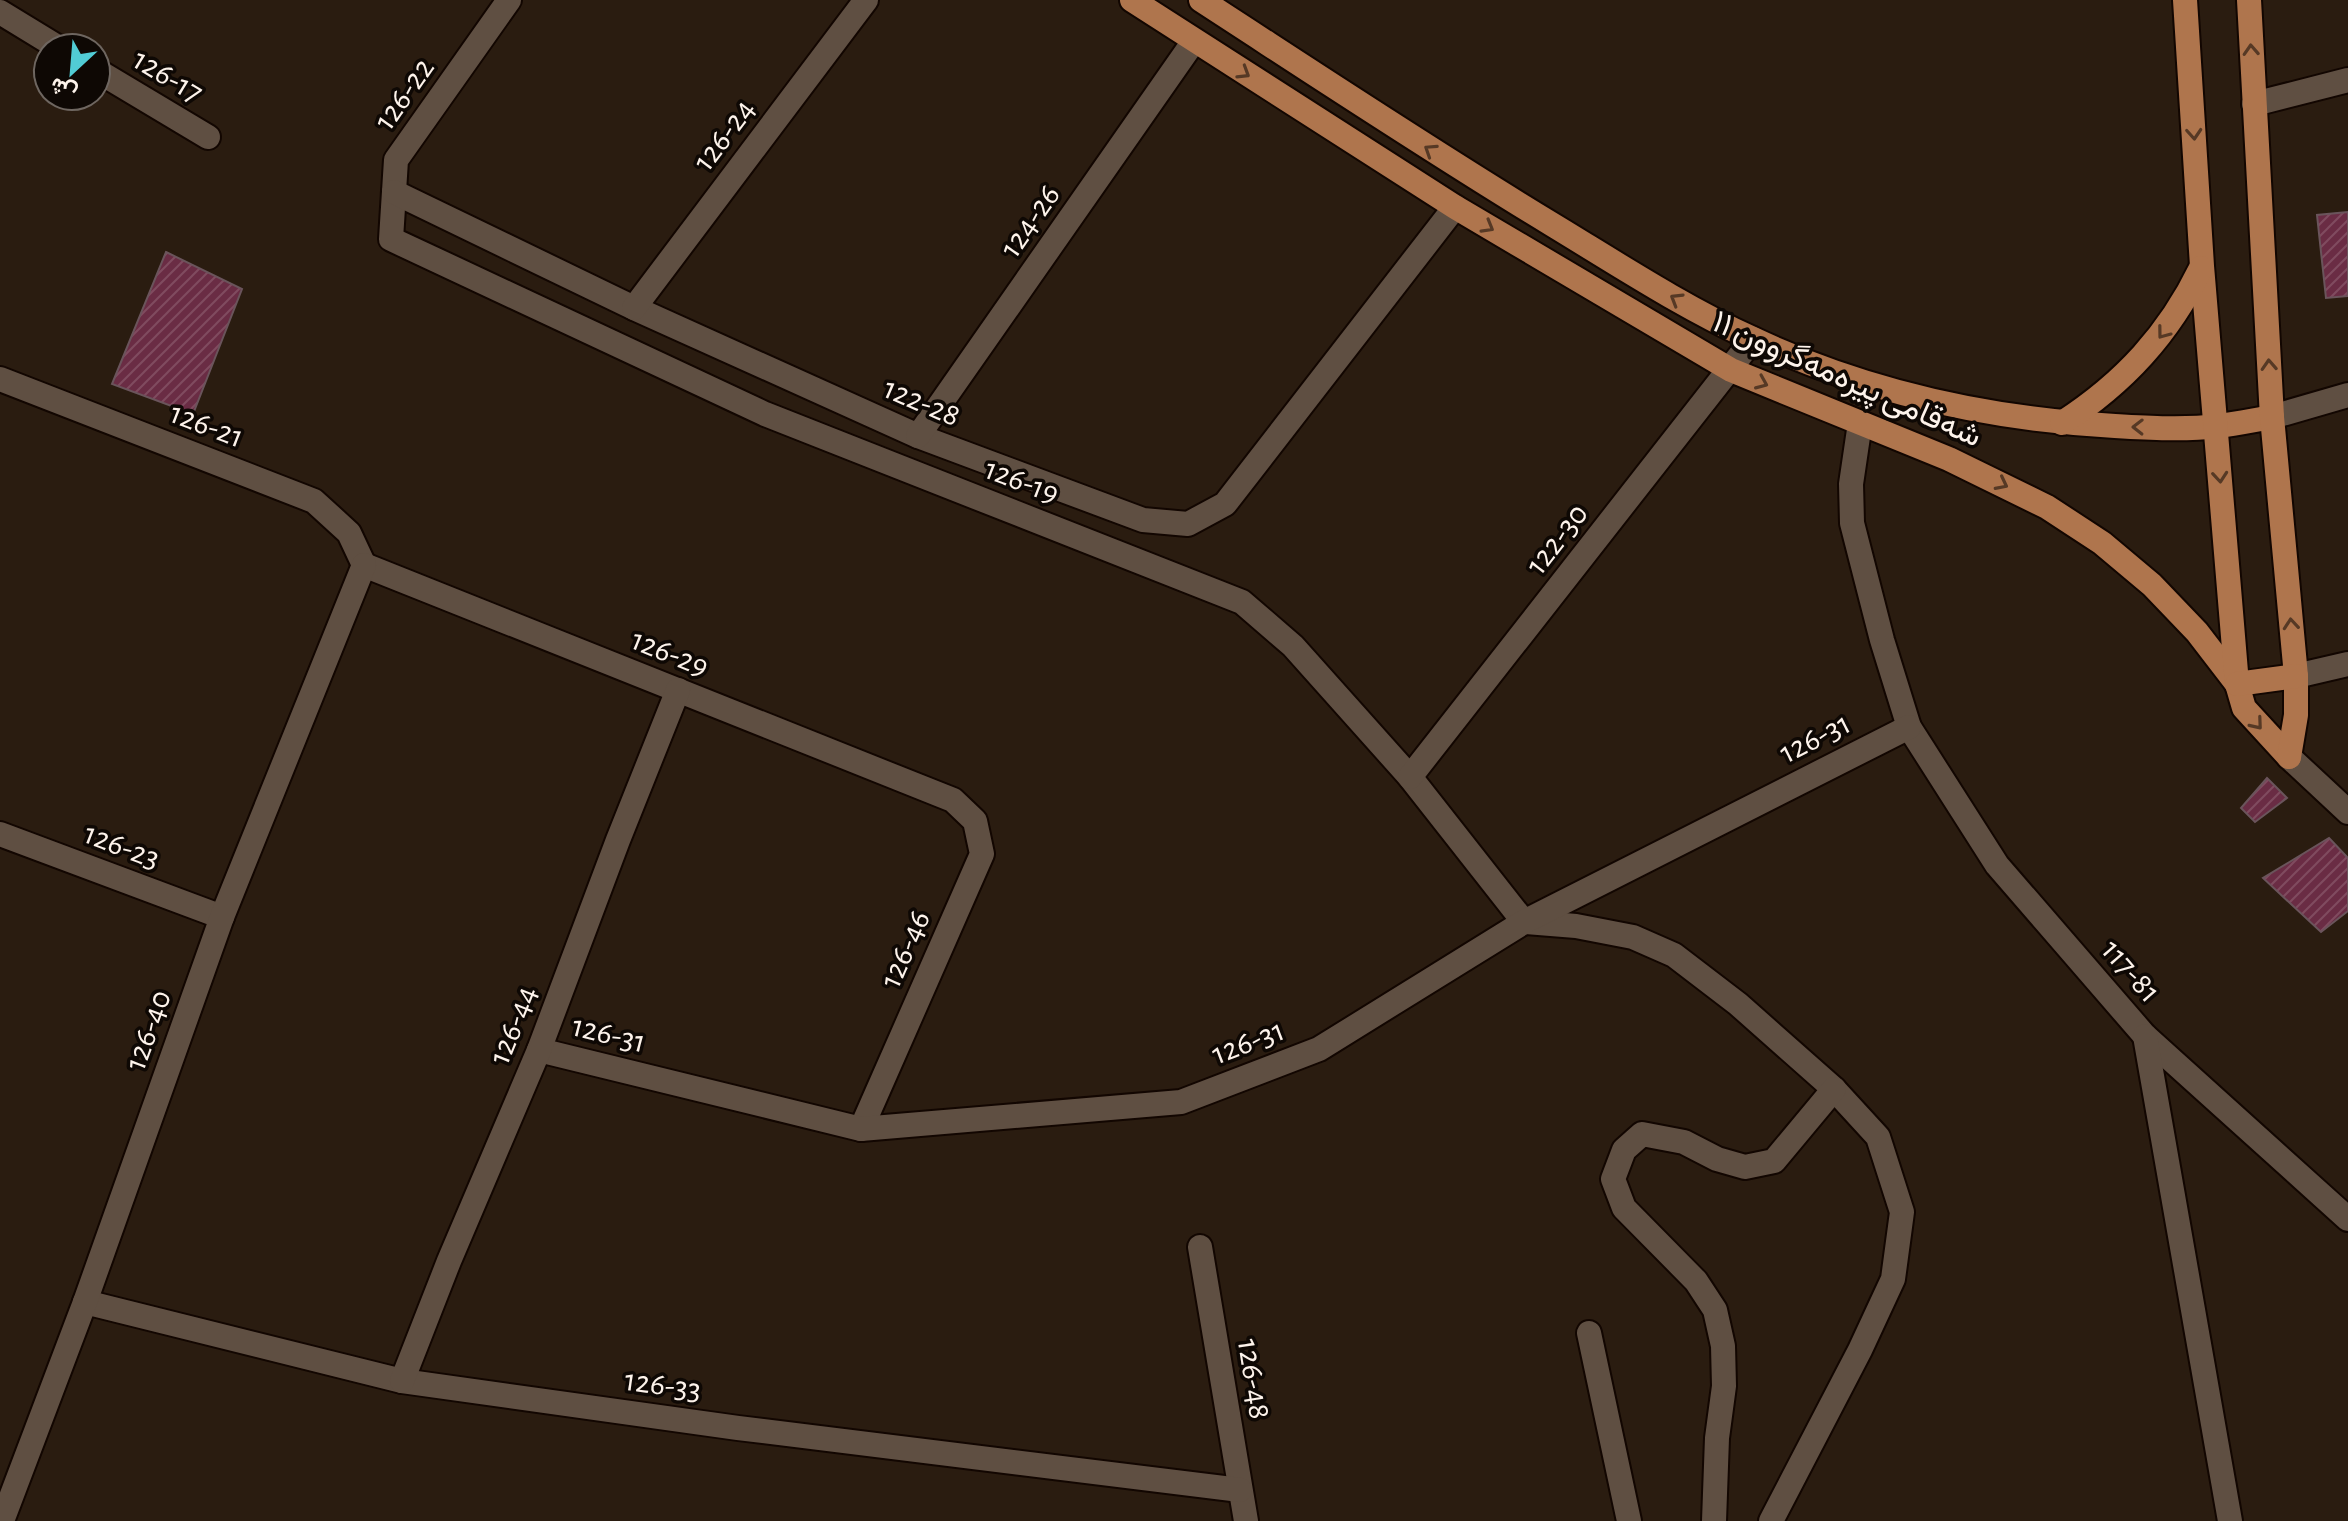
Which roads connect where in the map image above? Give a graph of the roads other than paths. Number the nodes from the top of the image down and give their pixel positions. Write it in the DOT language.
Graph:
graph roads {
  1 [pos="509,0"];
  2 [pos="866,0"];
  3 [pos="1132,0"];
  4 [pos="1201,0"];
  5 [pos="2185,0"];
  6 [pos="2249,0"];
  7 [pos="0,12"];
  8 [pos="33,32"];
  9 [pos="1194,41"];
  10 [pos="112,80"];
  11 [pos="2348,80"];
  12 [pos="2254,104"];
  13 [pos="208,137"];
  14 [pos="394,192"];
  15 [pos="1455,207"];
  16 [pos="391,239"];
  17 [pos="2202,266"];
  18 [pos="634,308"];
  19 [pos="1753,339"];
  20 [pos="1731,370"];
  21 [pos="0,379"];
  22 [pos="2348,395"];
  23 [pos="2272,417"];
  24 [pos="1860,423"];
  25 [pos="2062,423"];
  26 [pos="2216,426"];
  27 [pos="918,436"];
  28 [pos="364,565"];
  29 [pos="2348,664"];
  30 [pos="2296,676"];
  31 [pos="2237,684"];
  32 [pos="678,690"];
  33 [pos="1909,727"];
  34 [pos="2289,757"];
  35 [pos="1410,777"];
  36 [pos="953,800"];
  37 [pos="2348,812"];
  38 [pos="0,834"];
  39 [pos="222,917"];
  40 [pos="1524,922"];
  41 [pos="2145,1036"];
  42 [pos="539,1050"];
  43 [pos="1834,1089"];
  44 [pos="861,1129"];
  45 [pos="2348,1219"];
  46 [pos="1200,1247"];
  47 [pos="85,1302"];
  48 [pos="1589,1333"];
  49 [pos="402,1381"];
  50 [pos="1240,1490"];
  51 [pos="2,1521"];
  52 [pos="1246,1521"];
  53 [pos="1629,1521"];
  54 [pos="1714,1521"];
  55 [pos="1771,1521"];
  56 [pos="2230,1521"];
  1 -- 14 [label="street, 126-22"];
  2 -- 18 [label="street, 126-24"];
  3 -- 9 [label="main road, شەقامی پیرەمەگروون ١١"];
  19 -- 4 [label="main road, شەقامی پیرەمەگروون ١١, one-way"];
  5 -- 17 [label="main road, one-way"];
  12 -- 6 [label="main road, one-way"];
  7 -- 8 [label="street"];
  9 -- 15 [label="main road, شەقامی پیرەمەگروون ١١, one-way"];
  9 -- 27 [label="street, 124-26"];
  10 -- 13 [label="street, 126-17"];
  11 -- 12 [label="street"];
  23 -- 12 [label="main road, one-way"];
  14 -- 16 [label="street, 126-22"];
  14 -- 18 [label="street, 122-28"];
  15 -- 20 [label="main road, شەقامی پیرەمەگروون ١١, one-way"];
  15 -- 27 [label="street, 122-28"];
  16 -- 35 [label="street, 126-19"];
  17 -- 25 [label="main road, one-way"];
  17 -- 26 [label="main road"];
  18 -- 27 [label="street, 122-28"];
  19 -- 20 [label="street, 122-30"];
  19 -- 25 [label="main road, شەقامی پیرەمەگروون ١١"];
  20 -- 24 [label="main road, شەقامی پیرەمەگروون ١١, one-way"];
  20 -- 35 [label="street, 122-30"];
  21 -- 28 [label="street, 126-21"];
  22 -- 23 [label="street"];
  23 -- 26 [label="main road, شەقامی پیرەمەگروون ١١"];
  30 -- 23 [label="main road, one-way"];
  24 -- 31 [label="main road, شەقامی پیرەمەگروون ١١, one-way"];
  24 -- 33 [label="street, 117-81"];
  26 -- 25 [label="main road, شەقامی پیرەمەگروون ١١, one-way"];
  26 -- 31 [label="main road, one-way"];
  28 -- 32 [label="street, 126-29"];
  28 -- 39 [label="street, 126-40"];
  29 -- 30 [label="street"];
  30 -- 31 [label="main road"];
  30 -- 34 [label="main road"];
  31 -- 34 [label="main road, شەقامی پیرەمەگروون ١١, one-way"];
  32 -- 36 [label="street, 126-29"];
  32 -- 42 [label="street, 126-44"];
  33 -- 40 [label="street, 126-31"];
  33 -- 41 [label="street, 117-81"];
  34 -- 37 [label="street, شەقامی پیرەمەگروون ١١"];
  35 -- 40 [label="street, 126-19"];
  36 -- 44 [label="street, 126-46"];
  38 -- 39 [label="street, 126-23"];
  39 -- 47 [label="street, 126-40"];
  40 -- 43 [label="street"];
  40 -- 44 [label="street, 126-31"];
  41 -- 45 [label="street, 117-81"];
  41 -- 56 [label="street"];
  42 -- 44 [label="street, 126-31"];
  42 -- 49 [label="street, 126-44"];
  43 -- 54 [label="street"];
  43 -- 55 [label="street"];
  46 -- 50 [label="street, 126-48"];
  47 -- 49 [label="street, 126-33"];
  47 -- 51 [label="street, 126-40"];
  48 -- 53 [label="street"];
  49 -- 50 [label="street, 126-33"];
  50 -- 52 [label="street, 126-48"];
}
